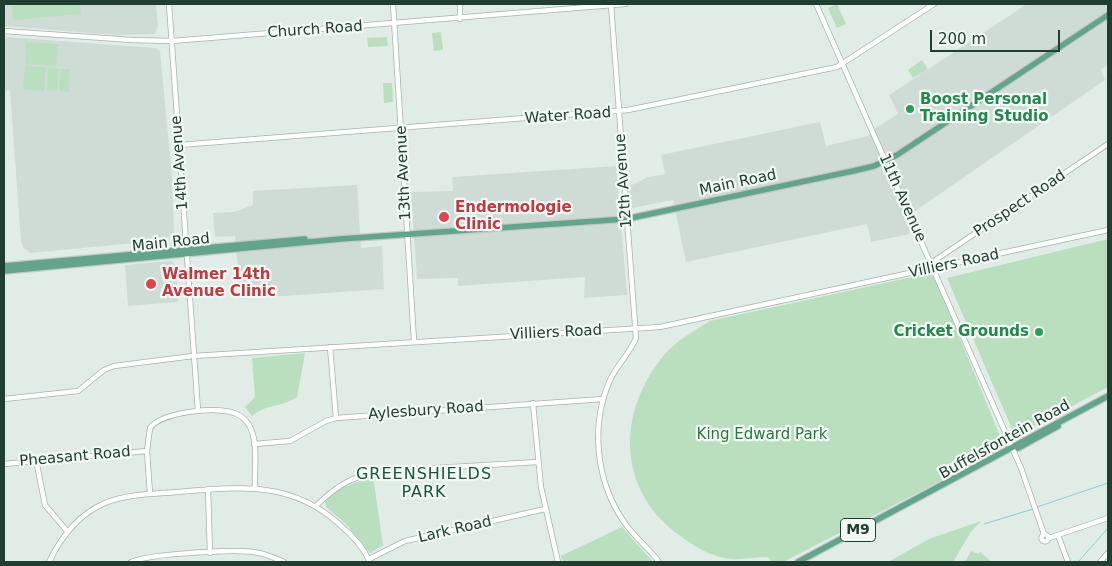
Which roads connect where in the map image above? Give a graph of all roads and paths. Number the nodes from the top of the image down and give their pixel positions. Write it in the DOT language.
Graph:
graph roads {
  1 [pos="169,4"];
  2 [pos="393,4"];
  3 [pos="460,4"];
  4 [pos="625,4"];
  5 [pos="816,4"];
  6 [pos="934,4"];
  7 [pos="611,5"];
  8 [pos="1108,11"];
  9 [pos="1108,15"];
  10 [pos="460,19"];
  11 [pos="1098,21"];
  12 [pos="394,24"];
  13 [pos="4,31"];
  14 [pos="172,41"];
  15 [pos="843,64"];
  16 [pos="619,112"];
  17 [pos="402,128"];
  18 [pos="1108,144"];
  19 [pos="179,145"];
  20 [pos="886,161"];
  21 [pos="626,219"];
  22 [pos="1108,230"];
  23 [pos="407,233"];
  24 [pos="186,252"];
  25 [pos="4,266"];
  26 [pos="932,266"];
  27 [pos="4,271"];
  28 [pos="635,328"];
  29 [pos="414,341"];
  30 [pos="330,347"];
  31 [pos="194,356"];
  32 [pos="1106,398"];
  33 [pos="4,399"];
  34 [pos="603,400"];
  35 [pos="533,403"];
  36 [pos="198,411"];
  37 [pos="336,418"];
  38 [pos="254,444"];
  39 [pos="1012,449"];
  40 [pos="147,451"];
  41 [pos="36,460"];
  42 [pos="538,462"];
  43 [pos="4,464"];
  44 [pos="255,487"];
  45 [pos="208,489"];
  46 [pos="150,494"];
  47 [pos="316,506"];
  48 [pos="545,509"];
  49 [pos="1108,518"];
  50 [pos="67,531"];
  51 [pos="1058,535"];
  52 [pos="210,553"];
  53 [pos="1108,553"];
  54 [pos="369,560"];
  55 [pos="48,562"];
  56 [pos="131,562"];
  57 [pos="284,562"];
  58 [pos="558,562"];
  59 [pos="659,562"];
  60 [pos="798,562"];
  61 [pos="1068,562"];
  62 [pos="1100,562"];
  1 -- 14 [label="street, 14th Avenue"];
  2 -- 12 [label="street, 13th Avenue"];
  3 -- 10 [label="street"];
  4 -- 7 [label="street, Church Road"];
  5 -- 15 [label="street, 11th Avenue"];
  6 -- 15 [label="street, Water Road"];
  7 -- 10 [label="street, Church Road"];
  7 -- 16 [label="street, 12th Avenue"];
  8 -- 11 [label="main road, Main Road"];
  9 -- 11 [label="main road, Main Road"];
  10 -- 12 [label="street, Church Road"];
  11 -- 20 [label="main road, Main Road"];
  12 -- 14 [label="street, Church Road"];
  12 -- 17 [label="street, 13th Avenue"];
  13 -- 14 [label="street, Church Road"];
  14 -- 19 [label="street, 14th Avenue"];
  15 -- 16 [label="street, Water Road"];
  15 -- 20 [label="street, 11th Avenue"];
  16 -- 17 [label="street, Water Road"];
  16 -- 21 [label="street, 12th Avenue"];
  17 -- 19 [label="street, Water Road"];
  17 -- 23 [label="street, 13th Avenue"];
  18 -- 26 [label="street, Prospect Road"];
  19 -- 24 [label="street, 14th Avenue"];
  20 -- 21 [label="main road, Main Road"];
  20 -- 26 [label="street, 11th Avenue"];
  21 -- 23 [label="main road, Main Road"];
  21 -- 28 [label="street, 12th Avenue"];
  22 -- 26 [label="street, Villiers Road"];
  23 -- 24 [label="main road, Main Road"];
  23 -- 29 [label="street, 13th Avenue"];
  24 -- 25 [label="main road, Main Road"];
  24 -- 27 [label="main road, Main Road"];
  24 -- 31 [label="street, 14th Avenue"];
  26 -- 28 [label="street, Villiers Road"];
  26 -- 39 [label="street, 11th Avenue"];
  28 -- 29 [label="street, Villiers Road"];
  28 -- 34 [label="street"];
  29 -- 30 [label="street, Villiers Road"];
  30 -- 31 [label="street, Villiers Road"];
  30 -- 37 [label="street"];
  31 -- 33 [label="street, Villiers Road"];
  31 -- 36 [label="street, 14th Avenue"];
  32 -- 39 [label="main road, Buffelsfontein Road / M9"];
  34 -- 35 [label="street, Aylesbury Road"];
  34 -- 59 [label="street"];
  35 -- 37 [label="street, Aylesbury Road"];
  35 -- 42 [label="street"];
  36 -- 38 [label="street"];
  36 -- 40 [label="street"];
  37 -- 38 [label="street, Aylesbury Road"];
  38 -- 44 [label="street"];
  39 -- 51 [label="street, 11th Avenue"];
  39 -- 60 [label="main road, Buffelsfontein Road / M9"];
  40 -- 41 [label="street, Pheasant Road"];
  40 -- 46 [label="street"];
  41 -- 43 [label="street, Pheasant Road"];
  41 -- 50 [label="street"];
  42 -- 47 [label="street"];
  42 -- 48 [label="street"];
  44 -- 45 [label="street"];
  44 -- 47 [label="street"];
  45 -- 46 [label="street"];
  45 -- 52 [label="street"];
  46 -- 50 [label="street"];
  47 -- 54 [label="street"];
  48 -- 54 [label="street, Lark Road"];
  48 -- 58 [label="street"];
  49 -- 51 [label="street"];
  50 -- 55 [label="street"];
  51 -- 61 [label="street"];
  52 -- 56 [label="street"];
  52 -- 57 [label="street"];
  53 -- 62 [label="street"];
}
